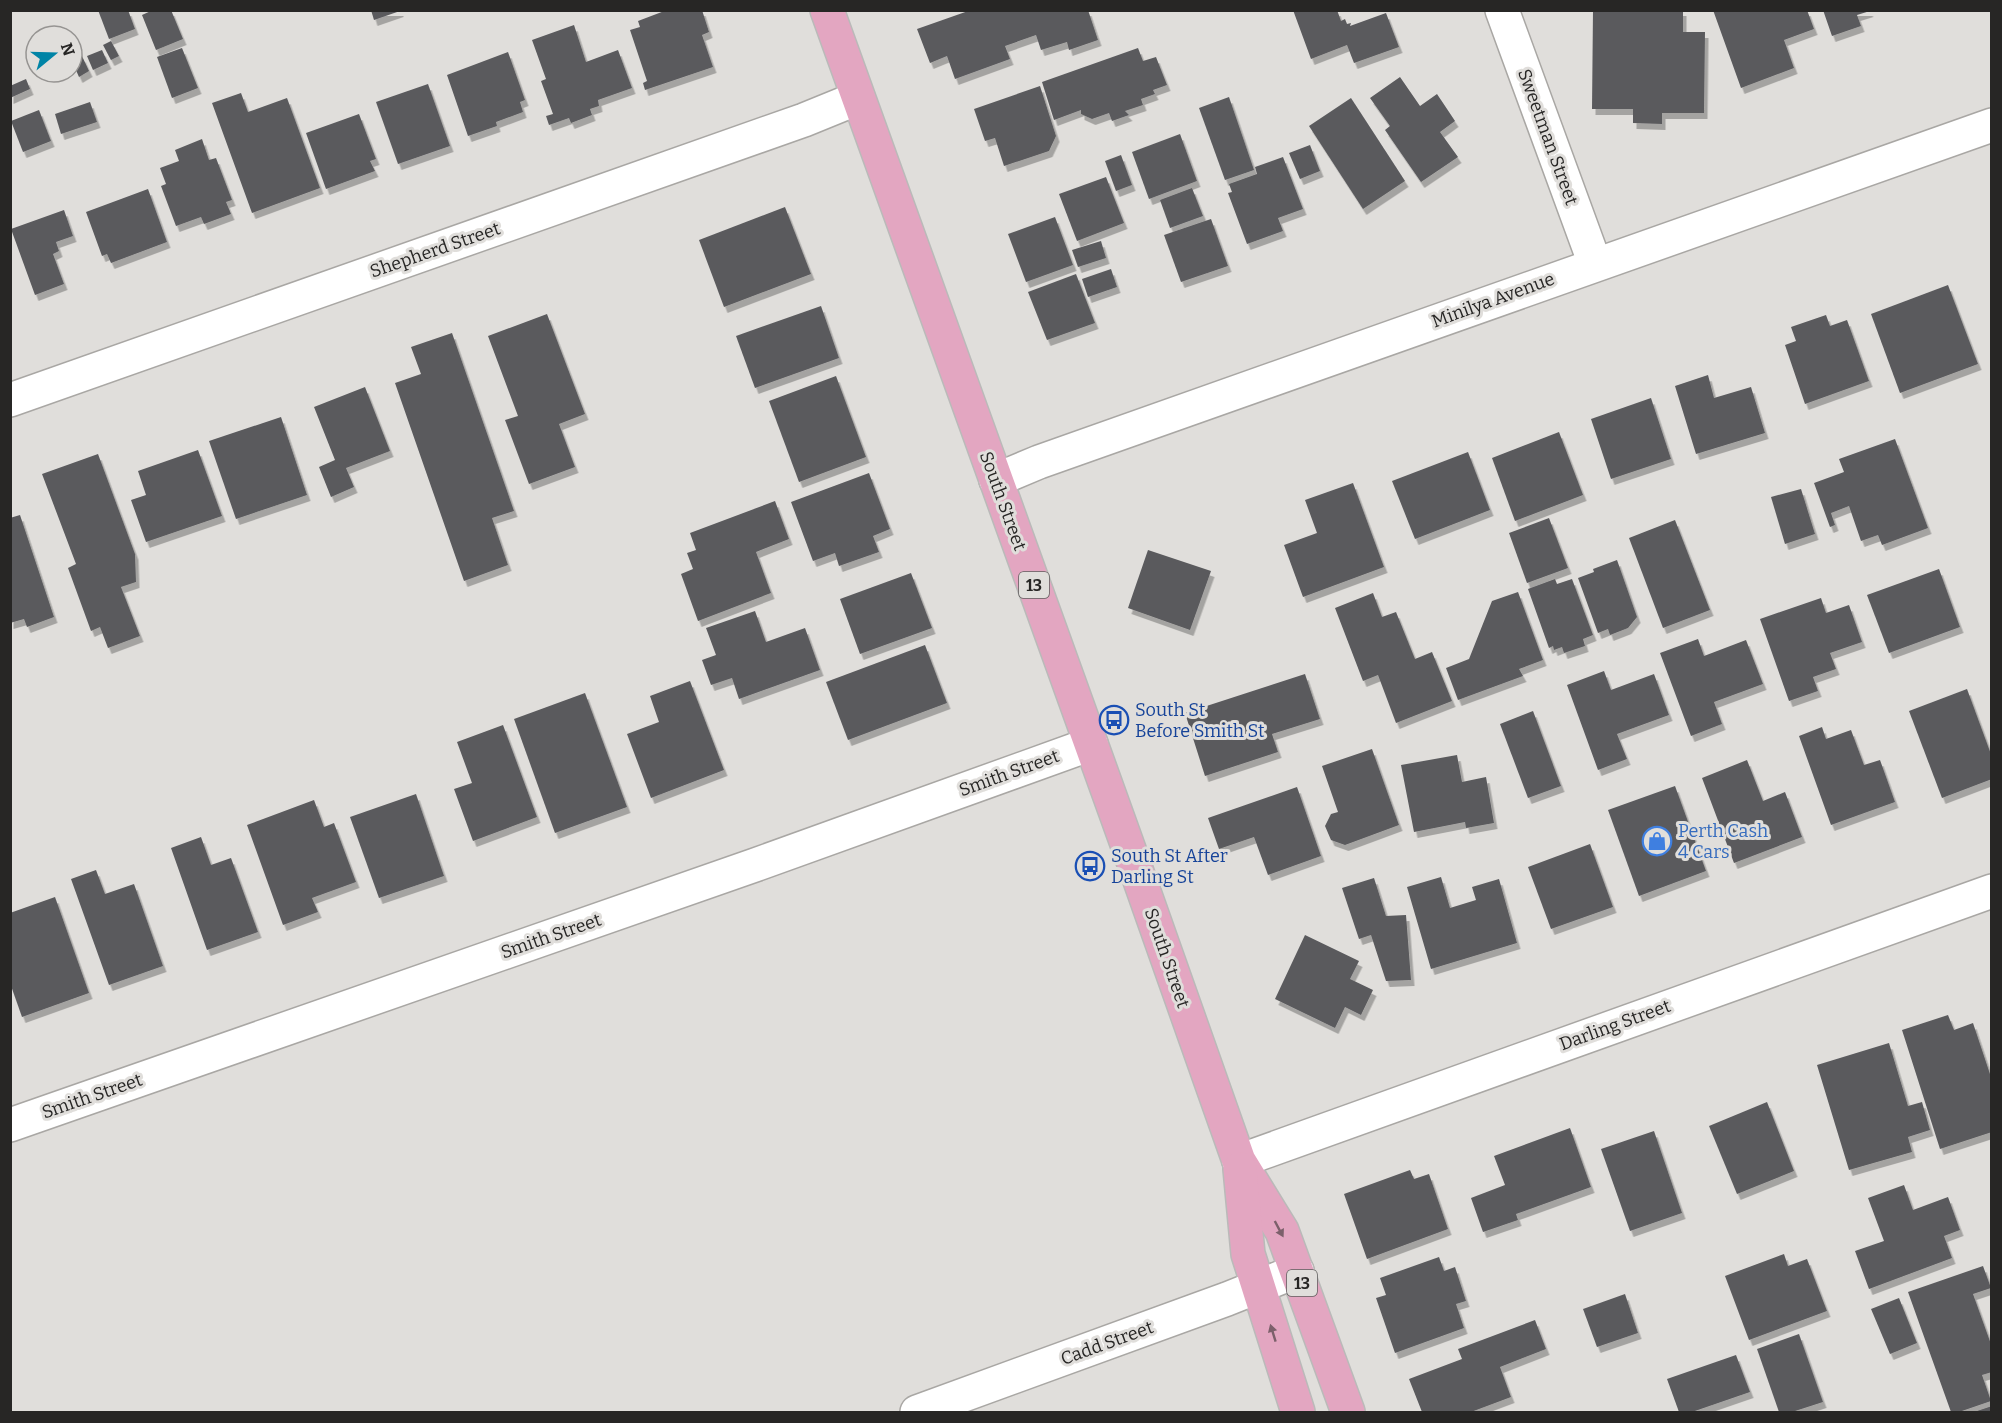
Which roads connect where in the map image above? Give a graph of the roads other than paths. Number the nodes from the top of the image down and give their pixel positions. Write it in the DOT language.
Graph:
graph roads {
  1 [pos="827,10"];
  2 [pos="1502,10"];
  3 [pos="858,98"];
  4 [pos="1992,125"];
  5 [pos="1595,264"];
  6 [pos="10,400"];
  7 [pos="996,480"];
  8 [pos="1091,744"];
  9 [pos="1992,891"];
  10 [pos="10,1125"];
  11 [pos="1239,1161"];
  12 [pos="1297,1271"];
  13 [pos="1258,1287"];
  14 [pos="917,1413"];
  15 [pos="1298,1413"];
  16 [pos="1348,1413"];
  1 -- 3 [label="main road, South Street / 13"];
  2 -- 5 [label="street, Sweetman Street"];
  3 -- 6 [label="street, Shepherd Street"];
  3 -- 7 [label="main road, South Street / 13"];
  4 -- 5 [label="street, Minilya Avenue"];
  5 -- 7 [label="street, Minilya Avenue"];
  7 -- 8 [label="main road, South Street / 13"];
  8 -- 10 [label="street, Smith Street"];
  8 -- 11 [label="main road, South Street / 13"];
  9 -- 11 [label="street, Darling Street"];
  11 -- 12 [label="main road, South Street / 13, one-way"];
  11 -- 13 [label="main road, South Street / 13"];
  12 -- 13 [label="street, Cadd Street"];
  12 -- 16 [label="main road, South Street / 13"];
  13 -- 14 [label="street, Cadd Street"];
  15 -- 13 [label="main road, South Street / 13, one-way"];
}
